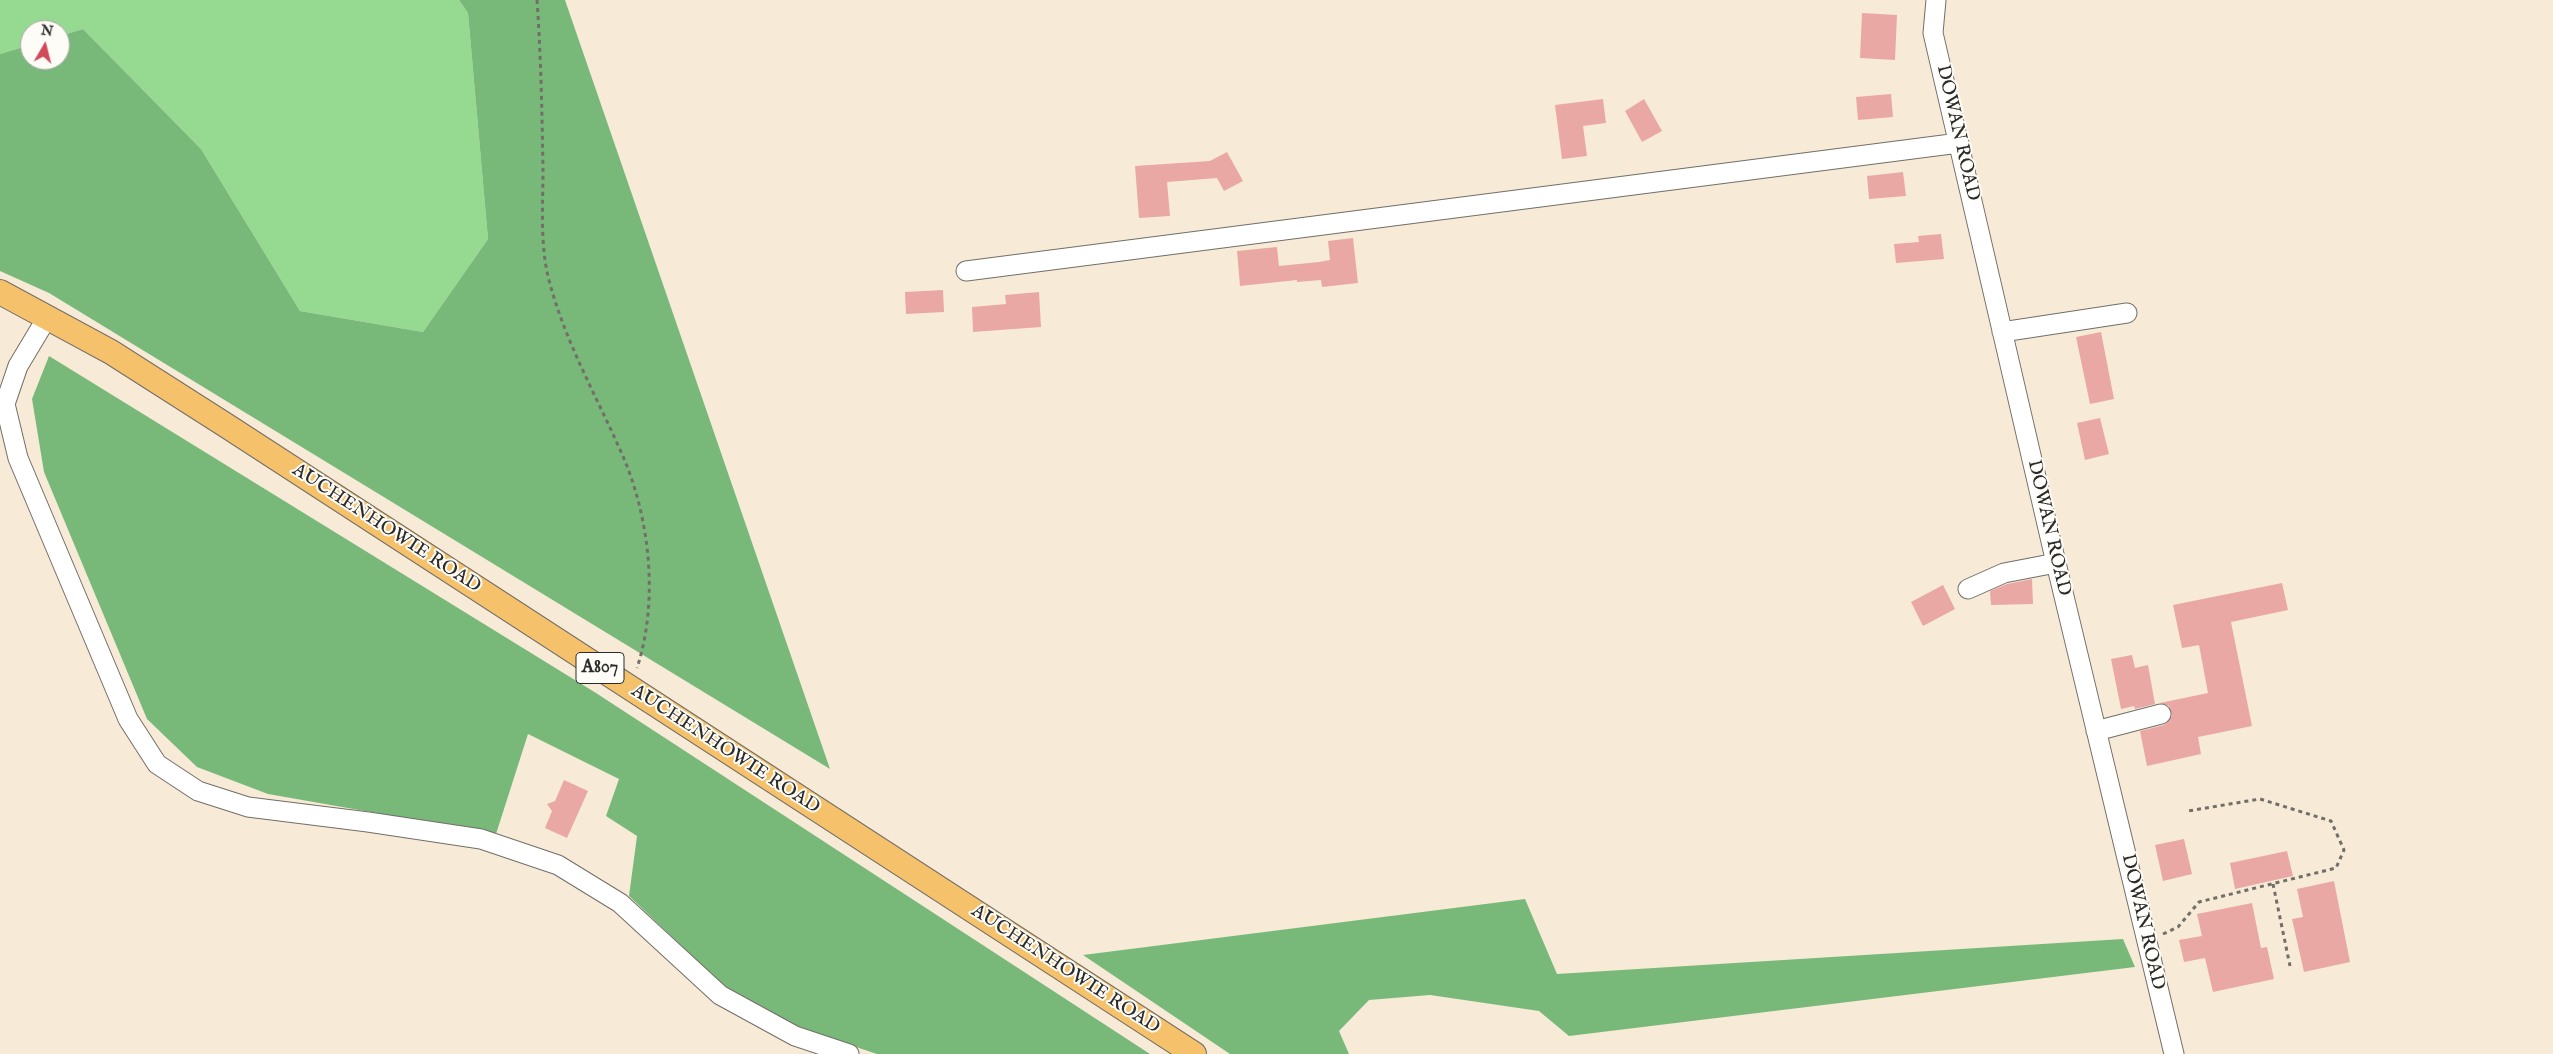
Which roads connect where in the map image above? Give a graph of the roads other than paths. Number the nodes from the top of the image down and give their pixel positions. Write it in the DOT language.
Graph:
graph roads {
  1 [pos="1936,0"];
  2 [pos="1959,143"];
  3 [pos="966,270"];
  4 [pos="0,292"];
  5 [pos="2127,313"];
  6 [pos="48,316"];
  7 [pos="2002,332"];
  8 [pos="2056,563"];
  9 [pos="1968,589"];
  10 [pos="2161,714"];
  11 [pos="2096,731"];
  12 [pos="849,1054"];
  13 [pos="1194,1054"];
  14 [pos="2174,1054"];
  1 -- 2 [label="street, DOWAN ROAD"];
  2 -- 3 [label="street"];
  2 -- 7 [label="street, DOWAN ROAD"];
  4 -- 6 [label="main road, AUCHENHOWIE ROAD / A807"];
  5 -- 7 [label="street"];
  6 -- 12 [label="street"];
  6 -- 13 [label="main road, AUCHENHOWIE ROAD / A807"];
  7 -- 8 [label="street, DOWAN ROAD"];
  8 -- 9 [label="street"];
  8 -- 11 [label="street, DOWAN ROAD"];
  10 -- 11 [label="street"];
  11 -- 14 [label="street, DOWAN ROAD"];
}
